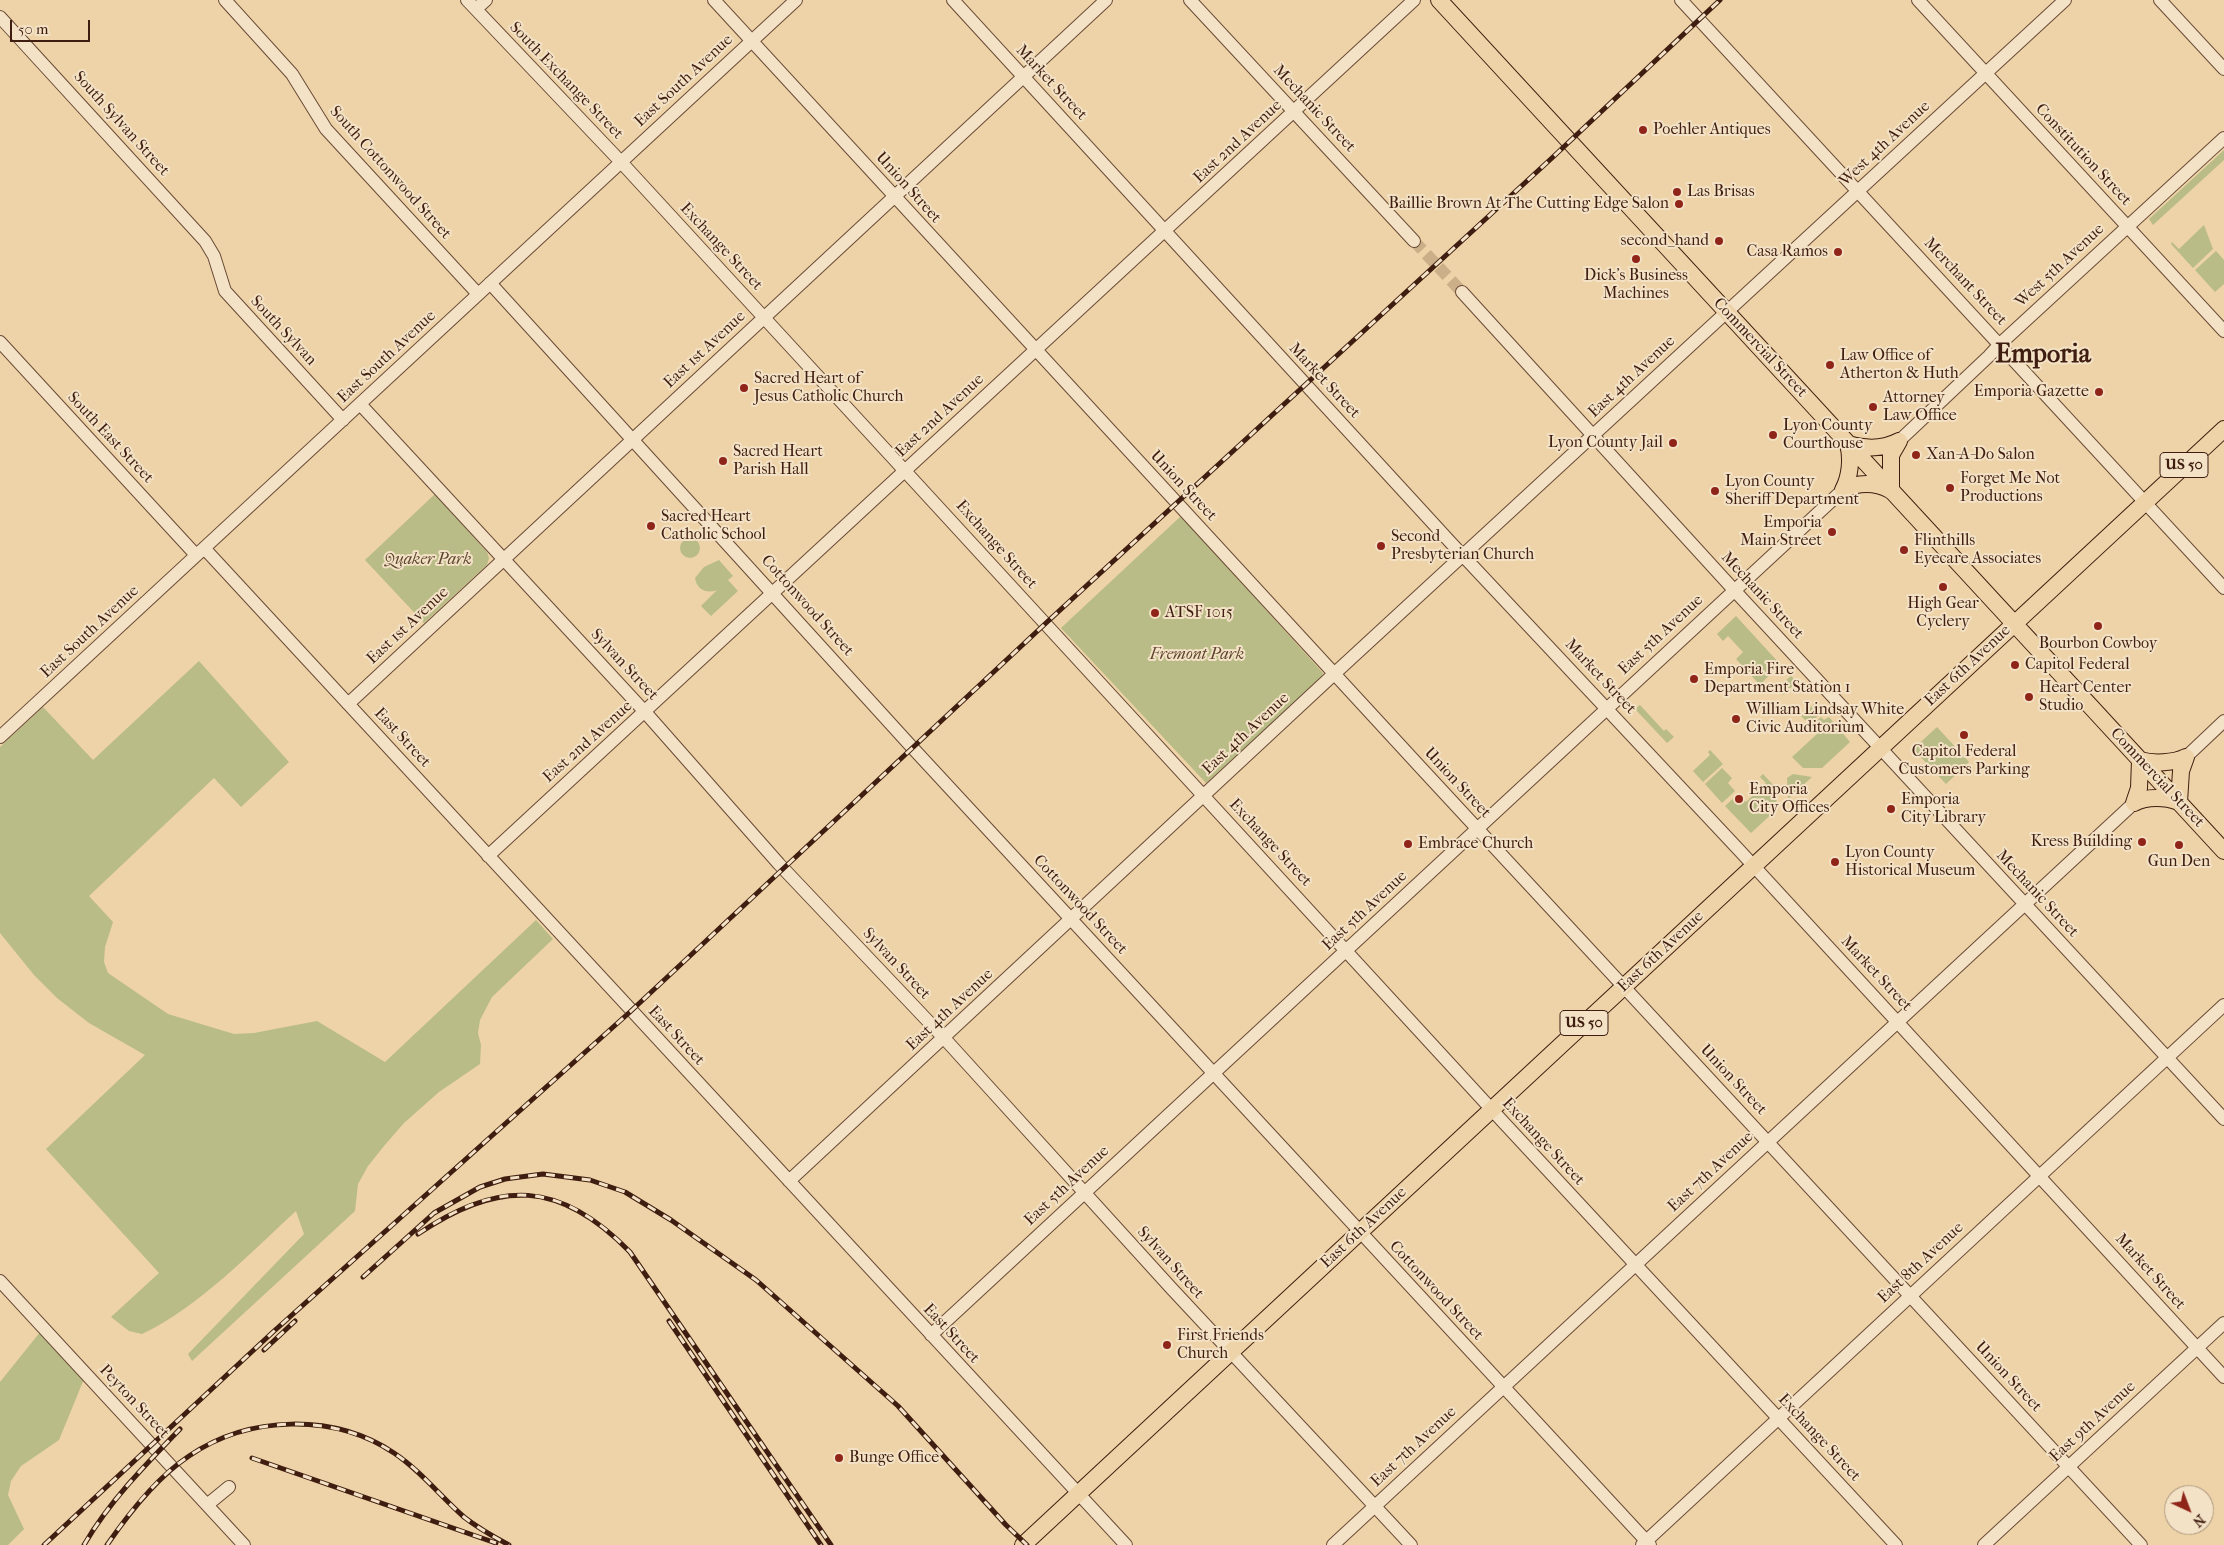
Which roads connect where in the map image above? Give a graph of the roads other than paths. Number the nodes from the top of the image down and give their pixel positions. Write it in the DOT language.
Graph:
graph roads {
  1 [pos="225,0"];
  2 [pos="486,0"];
  3 [pos="714,0"];
  4 [pos="796,0"];
  5 [pos="953,0"];
  6 [pos="1106,0"];
  7 [pos="1190,0"];
  8 [pos="1414,0"];
  9 [pos="1439,0"];
  10 [pos="1681,0"];
  11 [pos="2066,0"];
  12 [pos="2160,0"];
  13 [pos="1920,1"];
  14 [pos="472,5"];
  15 [pos="0,17"];
  16 [pos="752,40"];
  17 [pos="2224,69"];
  18 [pos="1986,73"];
  19 [pos="1023,77"];
  20 [pos="1294,112"];
  21 [pos="2224,138"];
  22 [pos="621,162"];
  23 [pos="1858,190"];
  24 [pos="894,197"];
  25 [pos="2127,227"];
  26 [pos="1165,230"];
  27 [pos="1414,241"];
  28 [pos="214,256"];
  29 [pos="490,283"];
  30 [pos="1462,292"];
  31 [pos="478,294"];
  32 [pos="1726,312"];
  33 [pos="764,318"];
  34 [pos="2224,331"];
  35 [pos="0,342"];
  36 [pos="2000,344"];
  37 [pos="1036,350"];
  38 [pos="360,404"];
  39 [pos="343,420"];
  40 [pos="2224,429"];
  41 [pos="1594,434"];
  42 [pos="633,439"];
  43 [pos="1899,441"];
  44 [pos="1848,444"];
  45 [pos="906,470"];
  46 [pos="1842,490"];
  47 [pos="1891,490"];
  48 [pos="2145,501"];
  49 [pos="200,552"];
  50 [pos="1463,555"];
  51 [pos="504,560"];
  52 [pos="2224,588"];
  53 [pos="1734,590"];
  54 [pos="773,592"];
  55 [pos="2014,623"];
  56 [pos="1334,674"];
  57 [pos="348,704"];
  58 [pos="1607,708"];
  59 [pos="645,712"];
  60 [pos="2224,721"];
  61 [pos="0,737"];
  62 [pos="1880,748"];
  63 [pos="2186,757"];
  64 [pos="2140,760"];
  65 [pos="1205,796"];
  66 [pos="2179,802"];
  67 [pos="2134,803"];
  68 [pos="1478,828"];
  69 [pos="2224,851"];
  70 [pos="488,856"];
  71 [pos="1753,866"];
  72 [pos="2025,905"];
  73 [pos="1072,920"];
  74 [pos="1347,950"];
  75 [pos="1624,986"];
  76 [pos="2224,1005"];
  77 [pos="1898,1022"];
  78 [pos="944,1038"];
  79 [pos="2166,1058"];
  80 [pos="1213,1073"];
  81 [pos="1492,1110"];
  82 [pos="2224,1119"];
  83 [pos="1768,1141"];
  84 [pos="2040,1176"];
  85 [pos="789,1181"];
  86 [pos="1084,1193"];
  87 [pos="1360,1232"];
  88 [pos="1635,1264"];
  89 [pos="0,1281"];
  90 [pos="1910,1295"];
  91 [pos="2224,1323"];
  92 [pos="930,1335"];
  93 [pos="2197,1348"];
  94 [pos="1230,1352"];
  95 [pos="2224,1377"];
  96 [pos="1503,1388"];
  97 [pos="1778,1419"];
  98 [pos="2070,1466"];
  99 [pos="229,1487"];
  100 [pos="1078,1494"];
  101 [pos="207,1506"];
  102 [pos="1375,1506"];
  103 [pos="1646,1544"];
  104 [pos="244,1545"];
  105 [pos="1023,1545"];
  106 [pos="1126,1545"];
  107 [pos="1333,1545"];
  108 [pos="1411,1545"];
  109 [pos="1896,1545"];
  110 [pos="1984,1545"];
  111 [pos="2141,1545"];
  1 -- 31 [label="street, South Cottonwood Street"];
  2 -- 14 [label="street"];
  3 -- 16 [label="street, Union Street"];
  4 -- 16 [label="street, East South Avenue"];
  5 -- 19 [label="street, Market Street"];
  6 -- 19 [label="street, East 1st Avenue"];
  7 -- 20 [label="street, Mechanic Street"];
  8 -- 20 [label="street, East 2nd Avenue"];
  9 -- 32 [label="main road, Commercial Street"];
  10 -- 23 [label="street, Merchant Street"];
  11 -- 18 [label="street, West 4th Avenue"];
  12 -- 17 [label="street"];
  13 -- 18 [label="street, Constitution Street"];
  14 -- 22 [label="street, South Exchange Street"];
  15 -- 28 [label="street, South Sylvan Street"];
  16 -- 22 [label="street, East South Avenue"];
  16 -- 24 [label="street, Union Street"];
  18 -- 23 [label="street, West 4th Avenue"];
  18 -- 25 [label="street, Constitution Street"];
  19 -- 24 [label="street, East 1st Avenue"];
  19 -- 26 [label="street, Market Street"];
  20 -- 26 [label="street, East 2nd Avenue"];
  20 -- 27 [label="street, Mechanic Street"];
  21 -- 25 [label="street, West 5th Avenue"];
  22 -- 29 [label="street, East South Avenue"];
  22 -- 33 [label="street, Exchange Street"];
  23 -- 32 [label="street, West 4th Avenue"];
  23 -- 36 [label="street, Merchant Street"];
  24 -- 33 [label="street, East 1st Avenue"];
  24 -- 37 [label="street, Union Street"];
  25 -- 34 [label="street, Constitution Street"];
  25 -- 36 [label="street, West 5th Avenue"];
  26 -- 37 [label="street, East 2nd Avenue"];
  26 -- 50 [label="street, Market Street"];
  28 -- 39 [label="street, South Sylvan"];
  29 -- 31 [label="street, East South Avenue"];
  29 -- 42 [label="street, Cottonwood Street"];
  30 -- 41 [label="street, Mechanic Street"];
  31 -- 38 [label="street, East South Avenue"];
  32 -- 41 [label="street, East 4th Avenue"];
  32 -- 44 [label="main road, Commercial Street"];
  33 -- 42 [label="street, East 1st Avenue"];
  33 -- 45 [label="street, Exchange Street"];
  35 -- 49 [label="street, South East Street"];
  36 -- 43 [label="street, West 5th Avenue"];
  36 -- 48 [label="street, Merchant Street"];
  37 -- 45 [label="street, East 2nd Avenue"];
  37 -- 56 [label="street, Union Street"];
  38 -- 39 [label="street, East South Avenue"];
  38 -- 51 [label="street, Sylvan Street"];
  39 -- 49 [label="street, East South Avenue"];
  40 -- 48 [label="main road, US 50"];
  41 -- 50 [label="street, East 4th Avenue"];
  41 -- 53 [label="street, Mechanic Street"];
  42 -- 51 [label="street, East 1st Avenue"];
  42 -- 54 [label="street, Cottonwood Street"];
  43 -- 44 [label="main road"];
  43 -- 47 [label="main road"];
  44 -- 46 [label="main road"];
  44 -- 47 [label="main road, Commercial Street"];
  45 -- 54 [label="street, East 2nd Avenue"];
  45 -- 65 [label="street, Exchange Street"];
  46 -- 47 [label="main road"];
  46 -- 53 [label="street, East 5th Avenue"];
  47 -- 55 [label="main road, Commercial Street"];
  48 -- 52 [label="street, Merchant Street"];
  48 -- 55 [label="main road, East 6th Avenue / US 50"];
  49 -- 57 [label="street, East Street"];
  49 -- 61 [label="street, East South Avenue"];
  50 -- 56 [label="street, East 4th Avenue"];
  50 -- 58 [label="street, Market Street"];
  51 -- 57 [label="street, East 1st Avenue"];
  51 -- 59 [label="street, Sylvan Street"];
  53 -- 58 [label="street, East 5th Avenue"];
  53 -- 62 [label="street, Mechanic Street"];
  54 -- 59 [label="street, East 2nd Avenue"];
  54 -- 73 [label="street, Cottonwood Street"];
  55 -- 62 [label="main road, East 6th Avenue / US 50"];
  55 -- 64 [label="main road, Commercial Street"];
  56 -- 65 [label="street, East 4th Avenue"];
  56 -- 68 [label="street, Union Street"];
  57 -- 70 [label="street, East Street"];
  58 -- 68 [label="street, East 5th Avenue"];
  58 -- 71 [label="street, Market Street"];
  59 -- 70 [label="street, East 2nd Avenue"];
  59 -- 78 [label="street, Sylvan Street"];
  60 -- 63 [label="street"];
  62 -- 71 [label="main road, East 6th Avenue / US 50"];
  62 -- 72 [label="street, Mechanic Street"];
  63 -- 64 [label="main road"];
  63 -- 66 [label="main road"];
  64 -- 66 [label="main road, Commercial Street"];
  64 -- 67 [label="main road"];
  65 -- 73 [label="street, East 4th Avenue"];
  65 -- 74 [label="street, Exchange Street"];
  66 -- 67 [label="main road"];
  66 -- 69 [label="main road, Commercial Street"];
  67 -- 72 [label="street, East 7th Avenue"];
  68 -- 74 [label="street, East 5th Avenue"];
  68 -- 75 [label="street, Union Street"];
  70 -- 85 [label="street, East Street"];
  71 -- 75 [label="main road, East 6th Avenue / US 50"];
  71 -- 77 [label="street, Market Street"];
  72 -- 77 [label="street, East 7th Avenue"];
  72 -- 79 [label="street, Mechanic Street"];
  73 -- 78 [label="street, East 4th Avenue"];
  73 -- 80 [label="street, Cottonwood Street"];
  74 -- 80 [label="street, East 5th Avenue"];
  74 -- 81 [label="street, Exchange Street"];
  75 -- 81 [label="main road, East 6th Avenue / US 50"];
  75 -- 83 [label="street, Union Street"];
  76 -- 79 [label="street, East 8th Avenue"];
  77 -- 83 [label="street, East 7th Avenue"];
  77 -- 84 [label="street, Market Street"];
  78 -- 85 [label="street, East 4th Avenue"];
  78 -- 86 [label="street, Sylvan Street"];
  79 -- 82 [label="street, Mechanic Street"];
  79 -- 84 [label="street, East 8th Avenue"];
  80 -- 86 [label="street, East 5th Avenue"];
  80 -- 87 [label="street, Cottonwood Street"];
  81 -- 87 [label="main road, East 6th Avenue / US 50"];
  81 -- 88 [label="street, Exchange Street"];
  83 -- 88 [label="street, East 7th Avenue"];
  83 -- 90 [label="street, Union Street"];
  84 -- 90 [label="street, East 8th Avenue"];
  84 -- 93 [label="street, Market Street"];
  85 -- 92 [label="street, East Street"];
  86 -- 92 [label="street, East 5th Avenue"];
  86 -- 94 [label="street, Sylvan Street"];
  87 -- 94 [label="main road, East 6th Avenue / US 50"];
  87 -- 96 [label="street, Cottonwood Street"];
  88 -- 96 [label="street, East 7th Avenue"];
  88 -- 97 [label="street, Exchange Street"];
  89 -- 101 [label="street, Peyton Street"];
  90 -- 97 [label="street, East 8th Avenue"];
  90 -- 98 [label="street, Union Street"];
  91 -- 93 [label="street, East 9th Avenue"];
  92 -- 100 [label="street, East Street"];
  93 -- 95 [label="street, Market Street"];
  93 -- 98 [label="street, East 9th Avenue"];
  94 -- 100 [label="main road, East 6th Avenue / US 50"];
  94 -- 102 [label="street, Sylvan Street"];
  96 -- 102 [label="street, East 7th Avenue"];
  96 -- 103 [label="street, Cottonwood Street"];
  97 -- 103 [label="street, East 8th Avenue"];
  97 -- 109 [label="street, Exchange Street"];
  98 -- 110 [label="street, East 9th Avenue"];
  98 -- 111 [label="street, Union Street"];
  99 -- 101 [label="street"];
  100 -- 105 [label="main road, East 6th Avenue / US 50"];
  100 -- 106 [label="street, East Street"];
  101 -- 104 [label="street, Peyton Street"];
  102 -- 107 [label="street, East 7th Avenue"];
  102 -- 108 [label="street, Sylvan Street"];
}
